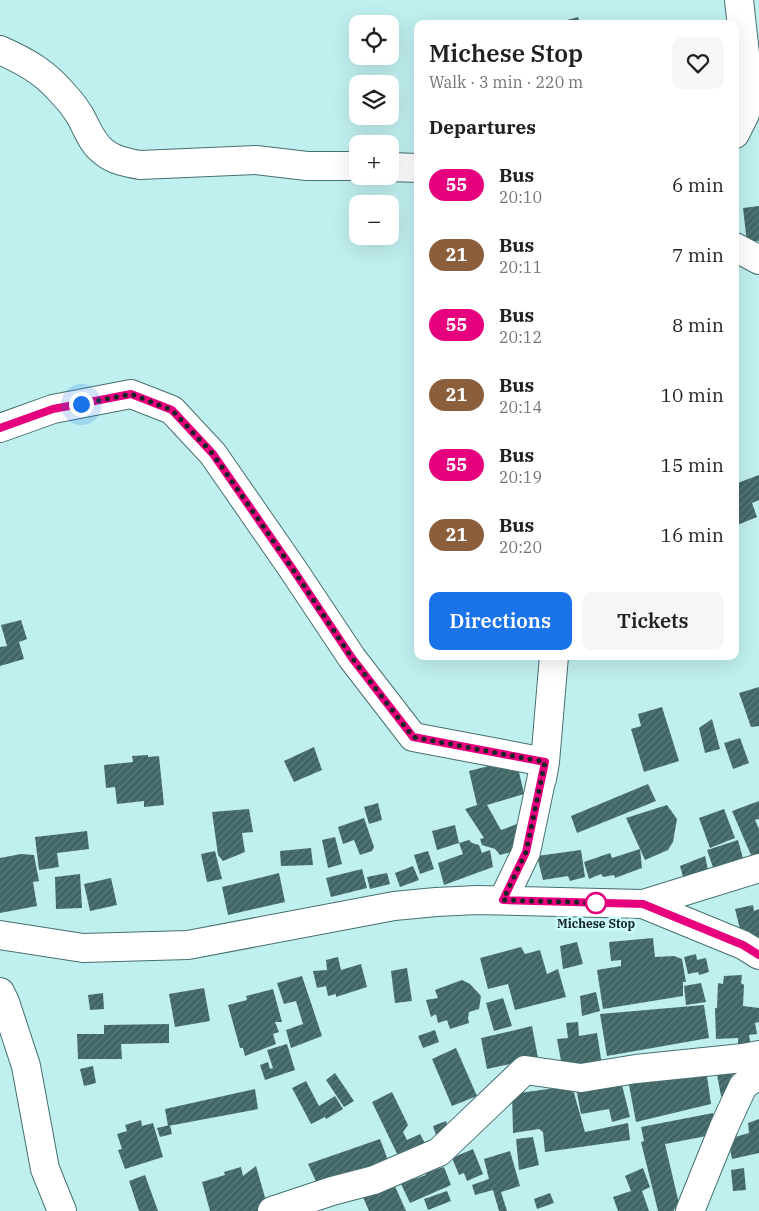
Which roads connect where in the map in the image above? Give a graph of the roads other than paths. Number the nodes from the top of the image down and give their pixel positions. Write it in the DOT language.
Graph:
graph roads {
  1 [pos="739,0"];
  2 [pos="0,50"];
  3 [pos="739,125"];
  4 [pos="349,166"];
  5 [pos="399,167"];
  6 [pos="414,168"];
  7 [pos="739,249"];
  8 [pos="759,260"];
  9 [pos="0,428"];
  10 [pos="554,660"];
  11 [pos="545,762"];
  12 [pos="759,868"];
  13 [pos="503,900"];
  14 [pos="643,904"];
  15 [pos="0,935"];
  16 [pos="759,955"];
  17 [pos="0,992"];
  18 [pos="759,1055"];
  19 [pos="759,1074"];
  20 [pos="339,1201"];
  21 [pos="62,1211"];
  22 [pos="272,1211"];
  23 [pos="690,1211"];
  1 -- 3 [label="street"];
  2 -- 4 [label="street"];
  5 -- 6 [label="street"];
  7 -- 8 [label="street"];
  9 -- 11 [label="street"];
  10 -- 11 [label="street"];
  11 -- 13 [label="street"];
  12 -- 14 [label="street"];
  13 -- 14 [label="street"];
  13 -- 15 [label="street"];
  14 -- 16 [label="street"];
  17 -- 21 [label="street"];
  18 -- 20 [label="street"];
  19 -- 23 [label="street"];
  20 -- 22 [label="street"];
}
